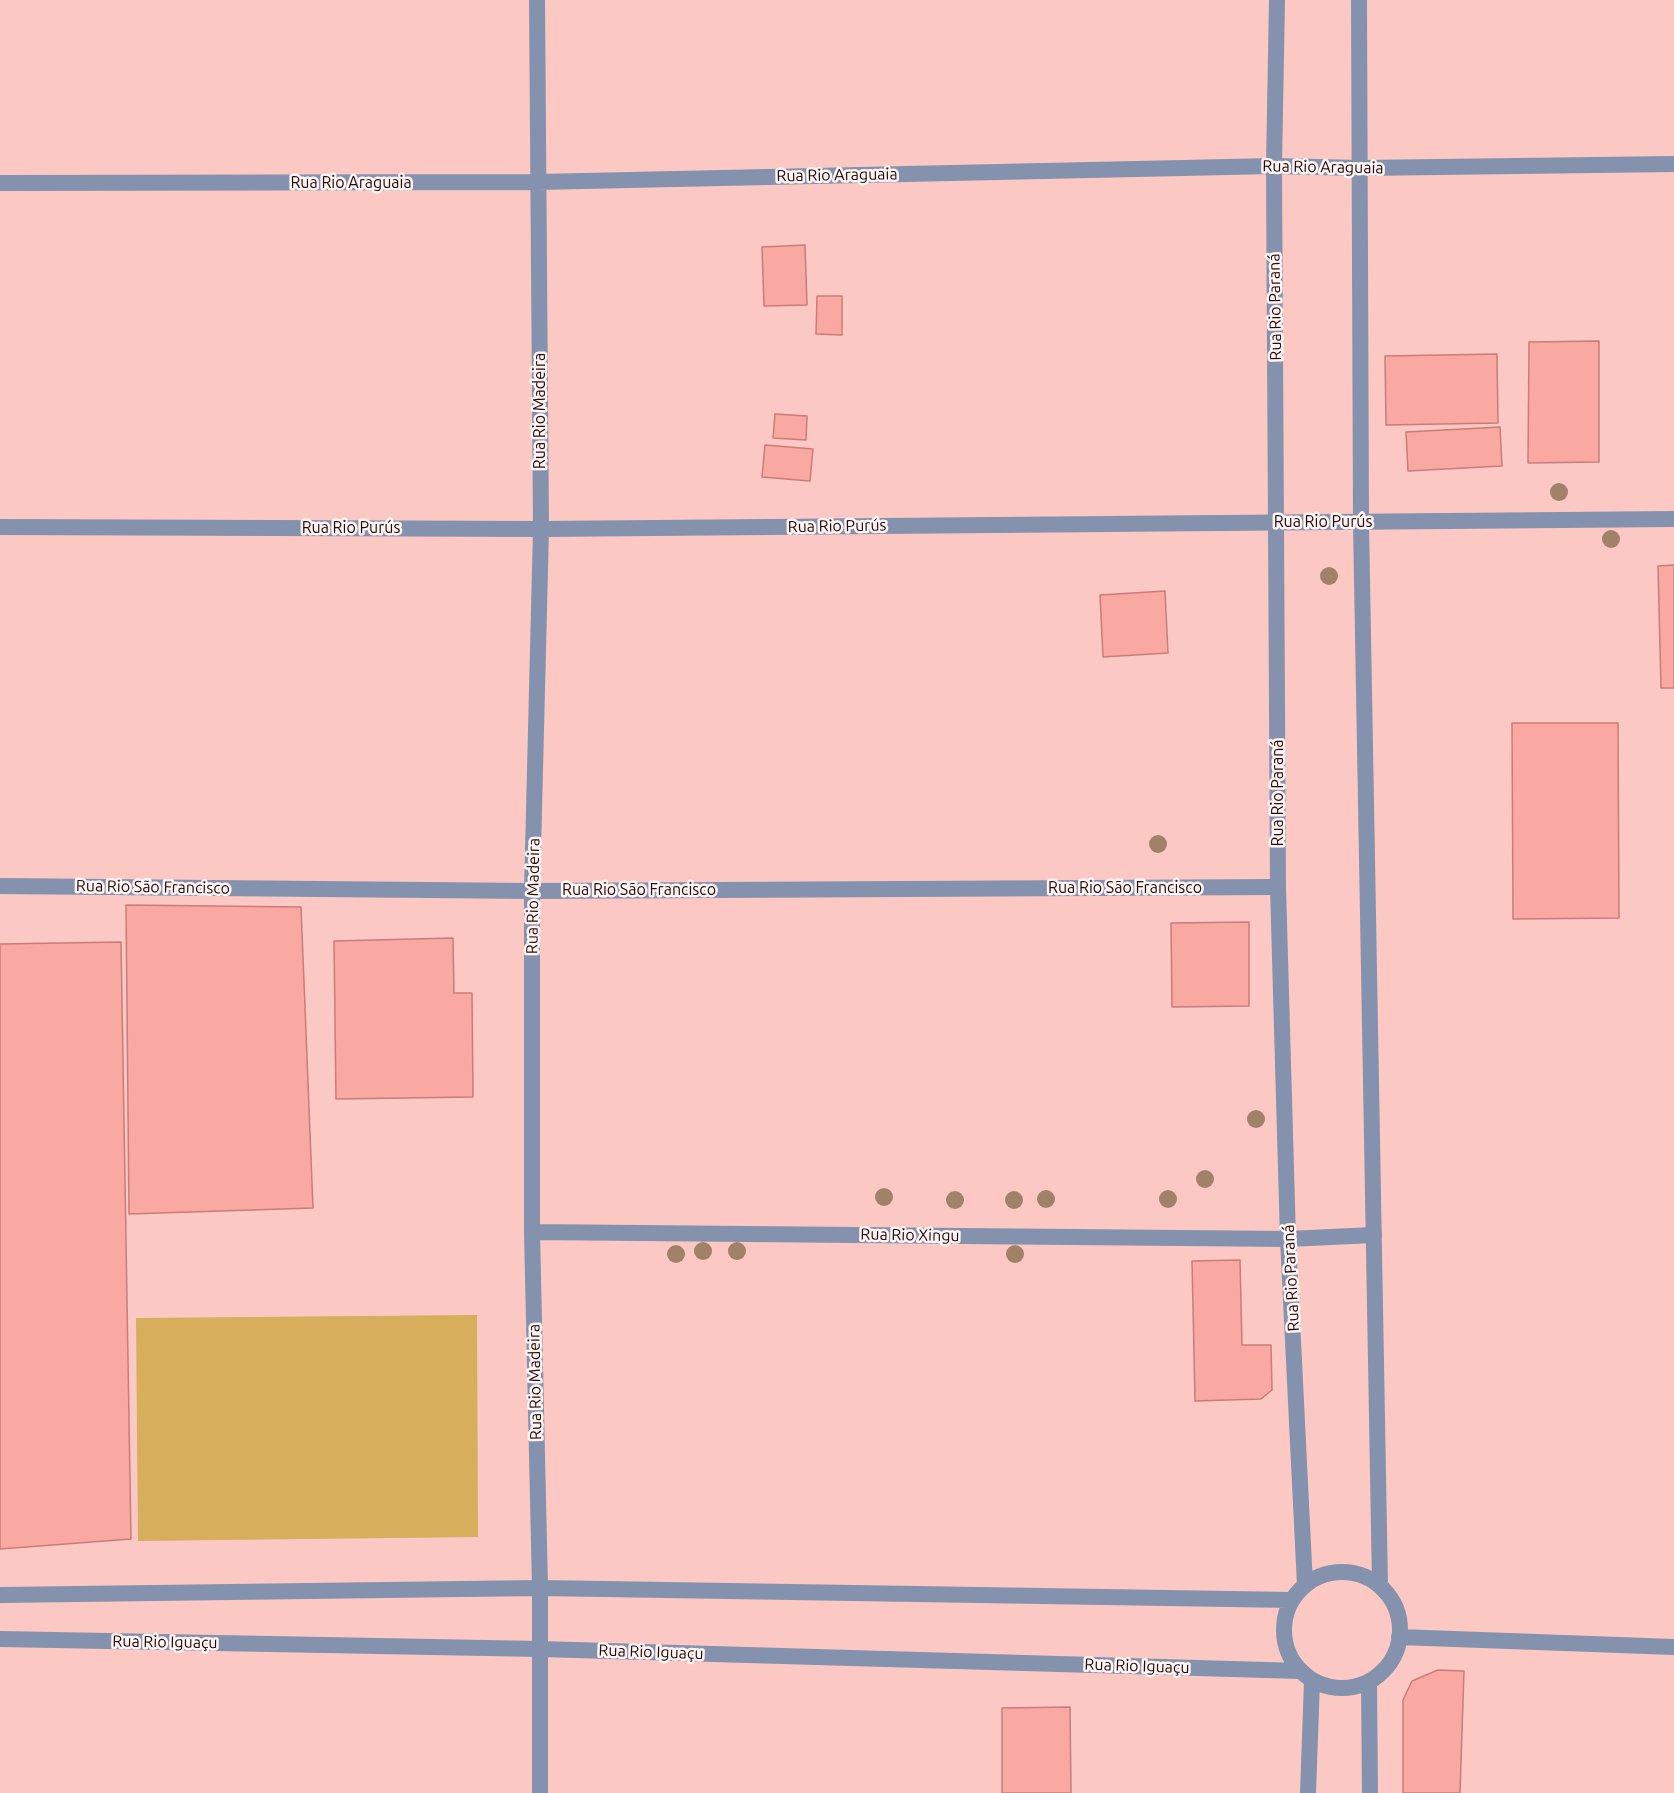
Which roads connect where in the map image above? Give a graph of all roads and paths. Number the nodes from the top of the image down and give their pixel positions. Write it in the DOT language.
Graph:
graph roads {
  1 [pos="537,0"];
  2 [pos="1277,0"];
  3 [pos="1359,0"];
  4 [pos="1674,164"];
  5 [pos="1274,166"];
  6 [pos="1360,168"];
  7 [pos="538,182"];
  8 [pos="0,183"];
  9 [pos="1674,519"];
  10 [pos="1277,522"];
  11 [pos="1361,523"];
  12 [pos="0,527"];
  13 [pos="541,529"];
  14 [pos="0,886"];
  15 [pos="1278,887"];
  16 [pos="532,891"];
  17 [pos="532,1232"];
  18 [pos="1374,1235"];
  19 [pos="1288,1239"];
  20 [pos="1305,1585"];
  21 [pos="1380,1585"];
  22 [pos="540,1588"];
  23 [pos="0,1595"];
  24 [pos="1292,1600"];
  25 [pos="1400,1637"];
  26 [pos="0,1639"];
  27 [pos="1674,1647"];
  28 [pos="540,1648"];
  29 [pos="1307,1676"];
  30 [pos="1369,1681"];
  31 [pos="540,1793"];
  32 [pos="1308,1793"];
  33 [pos="1370,1793"];
  1 -- 7 [label="street, Rua Rio Madeira"];
  2 -- 5 [label="street, Rua Rio Paraná"];
  3 -- 6 [label="street"];
  4 -- 6 [label="street, Rua Rio Araguaia"];
  5 -- 6 [label="street, Rua Rio Araguaia"];
  5 -- 7 [label="street, Rua Rio Araguaia"];
  5 -- 10 [label="street, Rua Rio Paraná"];
  6 -- 11 [label="street"];
  7 -- 8 [label="street, Rua Rio Araguaia"];
  7 -- 13 [label="street, Rua Rio Madeira"];
  9 -- 11 [label="street, Rua Rio Purús"];
  10 -- 11 [label="street, Rua Rio Purús"];
  10 -- 13 [label="street, Rua Rio Purús"];
  10 -- 15 [label="street, Rua Rio Paraná"];
  11 -- 18 [label="street"];
  12 -- 13 [label="street, Rua Rio Purús"];
  13 -- 16 [label="street, Rua Rio Madeira"];
  14 -- 16 [label="street, Rua Rio São Francisco"];
  15 -- 16 [label="street, Rua Rio São Francisco"];
  15 -- 19 [label="street, Rua Rio Paraná"];
  16 -- 17 [label="street, Rua Rio Madeira"];
  17 -- 19 [label="street, Rua Rio Xingu"];
  17 -- 22 [label="street, Rua Rio Madeira"];
  18 -- 19 [label="street, Rua Rio Xingu"];
  18 -- 21 [label="street"];
  19 -- 20 [label="street, Rua Rio Paraná"];
  20 -- 21 [label="street"];
  20 -- 24 [label="street"];
  21 -- 25 [label="street"];
  22 -- 23 [label="street"];
  22 -- 24 [label="street"];
  22 -- 28 [label="street, Rua Rio Madeira"];
  24 -- 29 [label="street"];
  25 -- 27 [label="street"];
  25 -- 30 [label="street"];
  26 -- 28 [label="street, Rua Rio Iguaçu"];
  28 -- 29 [label="street, Rua Rio Iguaçu"];
  28 -- 31 [label="street, Rua Rio Madeira"];
  29 -- 30 [label="street"];
  29 -- 32 [label="street"];
  30 -- 33 [label="street"];
}
